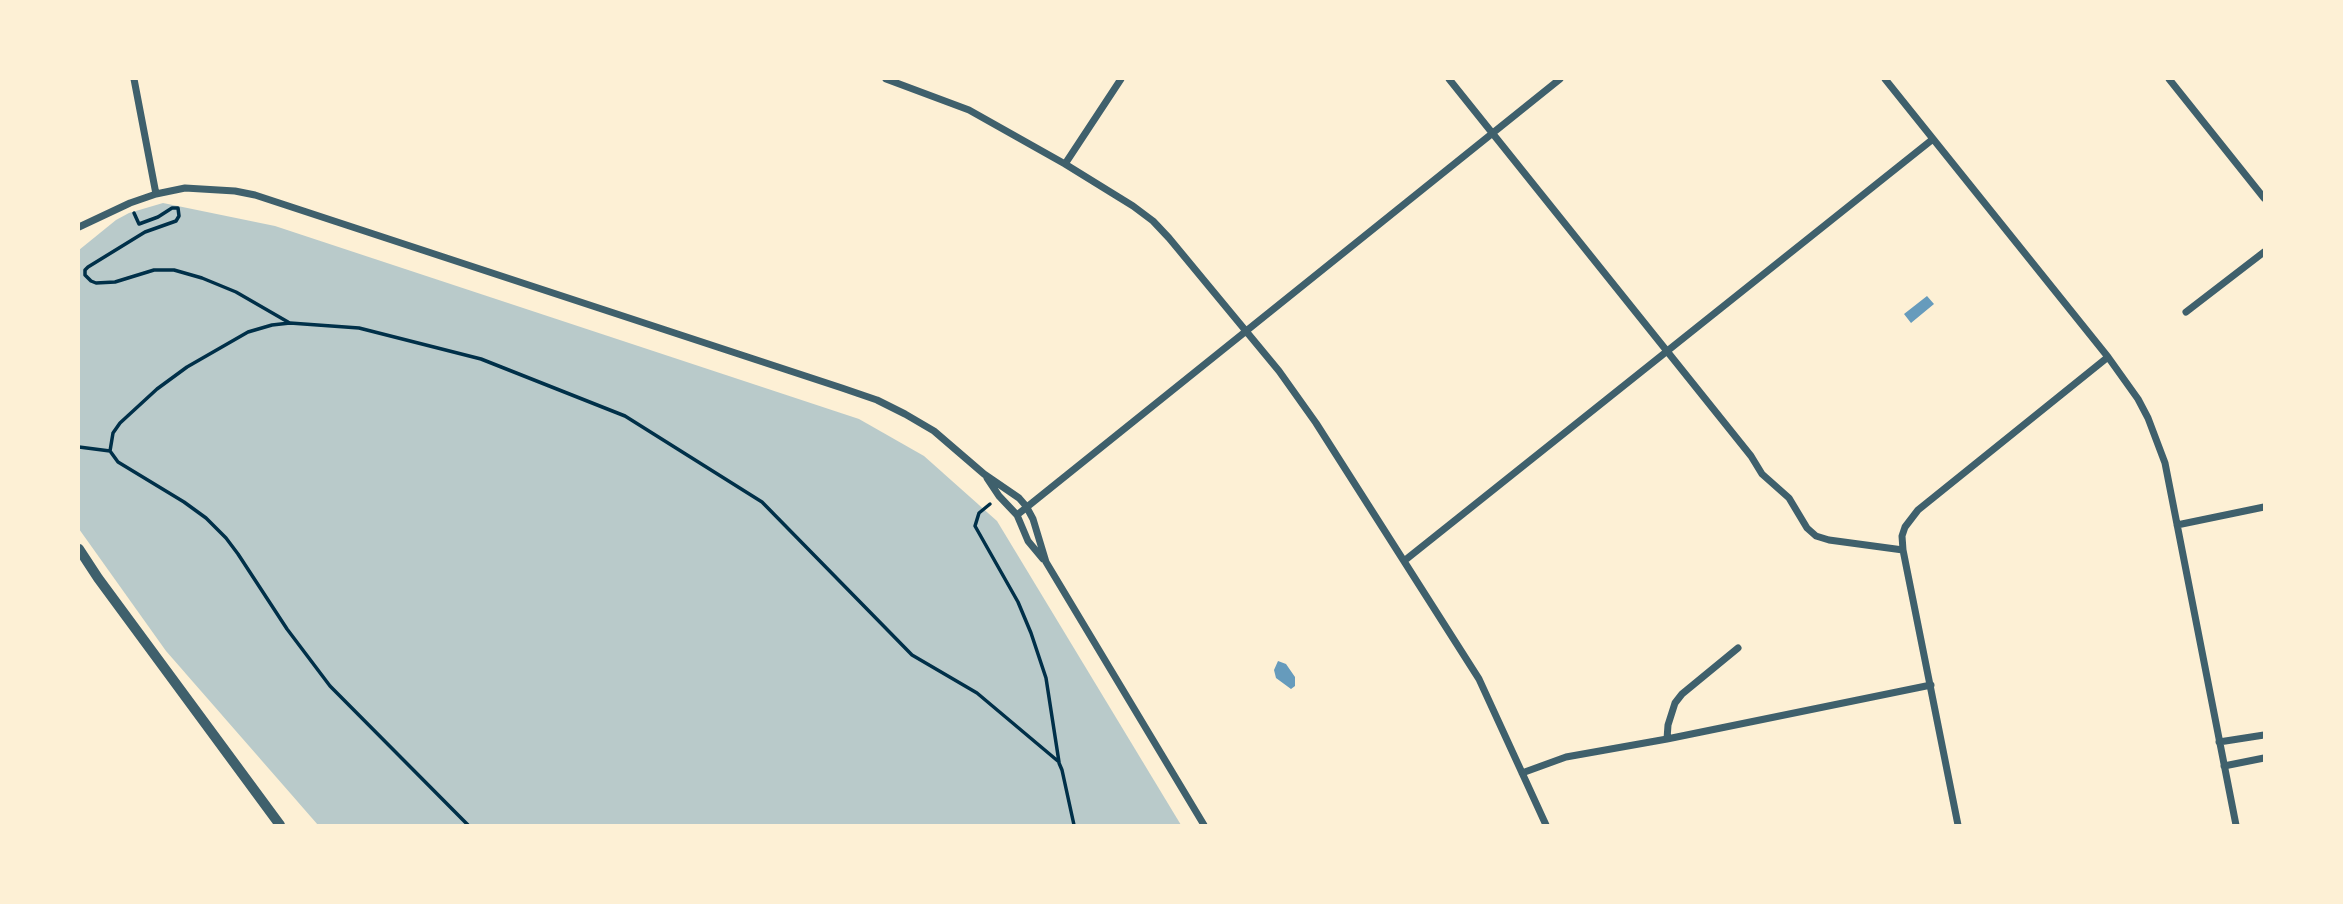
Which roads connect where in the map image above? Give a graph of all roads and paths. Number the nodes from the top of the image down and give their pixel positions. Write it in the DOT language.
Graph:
graph roads {
  1 [pos="134,79"];
  2 [pos="886,79"];
  3 [pos="1121,79"];
  4 [pos="1450,79"];
  5 [pos="1560,79"];
  6 [pos="1885,79"];
  7 [pos="2169,79"];
  8 [pos="1493,133"];
  9 [pos="1933,139"];
  10 [pos="1065,164"];
  11 [pos="156,194"];
  12 [pos="2264,198"];
  13 [pos="130,203"];
  14 [pos="81,227"];
  15 [pos="2264,252"];
  16 [pos="2186,312"];
  17 [pos="290,323"];
  18 [pos="1246,331"];
  19 [pos="1668,352"];
  20 [pos="2108,357"];
  21 [pos="79,447"];
  22 [pos="110,451"];
  23 [pos="984,474"];
  24 [pos="999,496"];
  25 [pos="1026,506"];
  26 [pos="2264,507"];
  27 [pos="1017,514"];
  28 [pos="2177,525"];
  29 [pos="79,549"];
  30 [pos="1903,550"];
  31 [pos="1404,561"];
  32 [pos="1046,562"];
  33 [pos="1738,648"];
  34 [pos="1931,685"];
  35 [pos="2264,735"];
  36 [pos="1667,739"];
  37 [pos="2219,742"];
  38 [pos="2264,758"];
  39 [pos="1059,762"];
  40 [pos="2224,766"];
  41 [pos="1522,773"];
  42 [pos="280,825"];
  43 [pos="468,825"];
  44 [pos="1074,825"];
  45 [pos="1204,825"];
  46 [pos="1546,825"];
  47 [pos="1958,825"];
  48 [pos="2236,825"];
  1 -- 11 [label="street"];
  2 -- 10 [label="street"];
  3 -- 10 [label="street"];
  4 -- 8 [label="street"];
  5 -- 8 [label="street"];
  6 -- 9 [label="street"];
  7 -- 12 [label="street"];
  8 -- 18 [label="street"];
  8 -- 19 [label="street"];
  9 -- 19 [label="street"];
  9 -- 20 [label="street"];
  10 -- 18 [label="street"];
  11 -- 13 [label="street"];
  11 -- 23 [label="street"];
  13 -- 14 [label="street"];
  13 -- 17 [label="path"];
  15 -- 16 [label="street"];
  17 -- 22 [label="path"];
  17 -- 39 [label="path"];
  18 -- 25 [label="street"];
  18 -- 31 [label="street"];
  19 -- 30 [label="street"];
  19 -- 31 [label="street"];
  20 -- 28 [label="street"];
  20 -- 30 [label="street"];
  21 -- 22 [label="path"];
  22 -- 43 [label="path"];
  23 -- 24 [label="street"];
  23 -- 25 [label="street"];
  24 -- 27 [label="street"];
  24 -- 39 [label="path"];
  25 -- 27 [label="street"];
  25 -- 32 [label="street"];
  26 -- 28 [label="street"];
  27 -- 32 [label="street"];
  28 -- 37 [label="street"];
  29 -- 42 [label="street"];
  30 -- 34 [label="street"];
  31 -- 41 [label="street"];
  32 -- 45 [label="street"];
  33 -- 36 [label="street"];
  34 -- 36 [label="street"];
  34 -- 47 [label="street"];
  35 -- 37 [label="street"];
  36 -- 41 [label="street"];
  37 -- 40 [label="street"];
  38 -- 40 [label="street"];
  39 -- 44 [label="path"];
  40 -- 48 [label="street"];
  41 -- 46 [label="street"];
}
